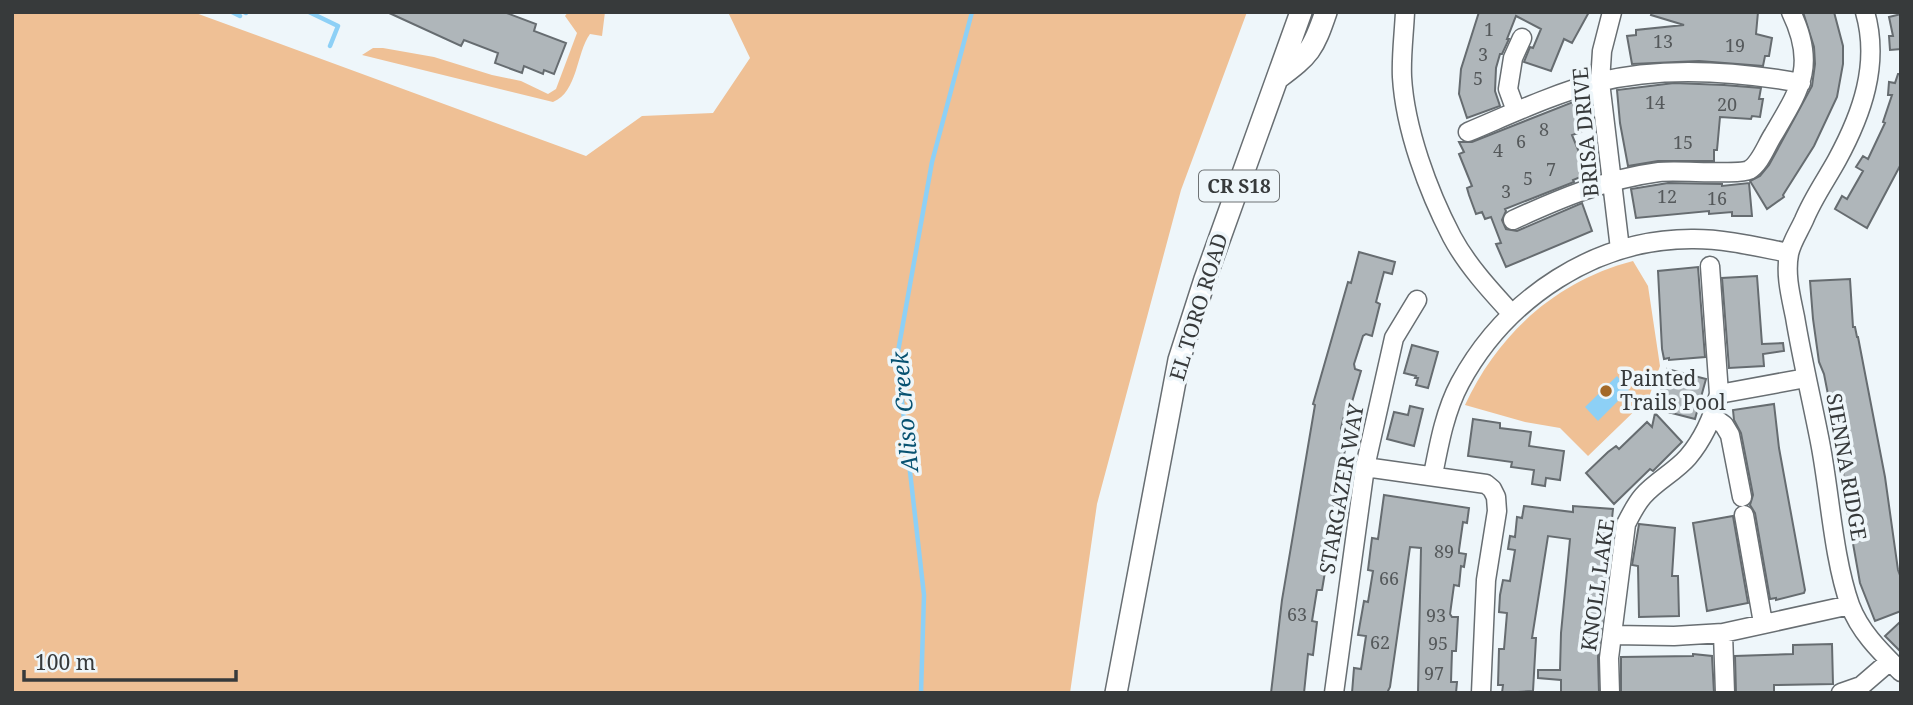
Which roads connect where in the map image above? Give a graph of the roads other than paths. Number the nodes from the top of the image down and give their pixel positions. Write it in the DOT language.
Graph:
graph roads {
  1 [pos="1301,12"];
  2 [pos="1326,12"];
  3 [pos="1405,12"];
  4 [pos="1612,12"];
  5 [pos="1791,12"];
  6 [pos="1865,12"];
  7 [pos="1522,38"];
  8 [pos="1278,78"];
  9 [pos="1600,82"];
  10 [pos="1801,83"];
  11 [pos="1516,111"];
  12 [pos="1468,132"];
  13 [pos="1612,180"];
  14 [pos="1513,220"];
  15 [pos="1620,250"];
  16 [pos="1789,253"];
  17 [pos="1710,266"];
  18 [pos="1417,300"];
  19 [pos="1512,314"];
  20 [pos="1806,378"];
  21 [pos="1719,394"];
  22 [pos="1713,417"];
  23 [pos="1365,467"];
  24 [pos="1433,475"];
  25 [pos="1850,605"];
  26 [pos="1763,623"];
  27 [pos="1723,633"];
  28 [pos="1614,635"];
  29 [pos="1896,667"];
  30 [pos="1116,693"];
  31 [pos="1334,693"];
  32 [pos="1481,693"];
  33 [pos="1610,693"];
  34 [pos="1725,693"];
  35 [pos="1841,693"];
  1 -- 8 [label="main road, EL TORO ROAD / CR S18"];
  2 -- 8 [label="main road"];
  3 -- 19 [label="street"];
  4 -- 9 [label="street, BRISA DRIVE"];
  5 -- 10 [label="street"];
  6 -- 16 [label="street"];
  7 -- 11 [label="street"];
  8 -- 30 [label="main road, EL TORO ROAD / CR S18"];
  9 -- 10 [label="street"];
  9 -- 11 [label="street"];
  9 -- 13 [label="street, BRISA DRIVE"];
  10 -- 13 [label="street"];
  11 -- 12 [label="street"];
  13 -- 14 [label="street"];
  13 -- 15 [label="street, BRISA DRIVE"];
  15 -- 16 [label="street"];
  15 -- 19 [label="street"];
  16 -- 20 [label="street, SIENNA RIDGE"];
  17 -- 21 [label="street, KNOLL LAKE"];
  18 -- 23 [label="street, STARGAZER WAY"];
  19 -- 24 [label="street"];
  20 -- 21 [label="street"];
  20 -- 25 [label="street, SIENNA RIDGE"];
  21 -- 22 [label="street, KNOLL LAKE"];
  22 -- 26 [label="street"];
  22 -- 28 [label="street, KNOLL LAKE"];
  23 -- 24 [label="street"];
  23 -- 31 [label="street, STARGAZER WAY"];
  24 -- 32 [label="street"];
  25 -- 26 [label="street"];
  25 -- 29 [label="street, SIENNA RIDGE"];
  26 -- 27 [label="street"];
  27 -- 28 [label="street"];
  27 -- 34 [label="street"];
  28 -- 33 [label="street, KNOLL LAKE"];
  29 -- 35 [label="street"];
}
